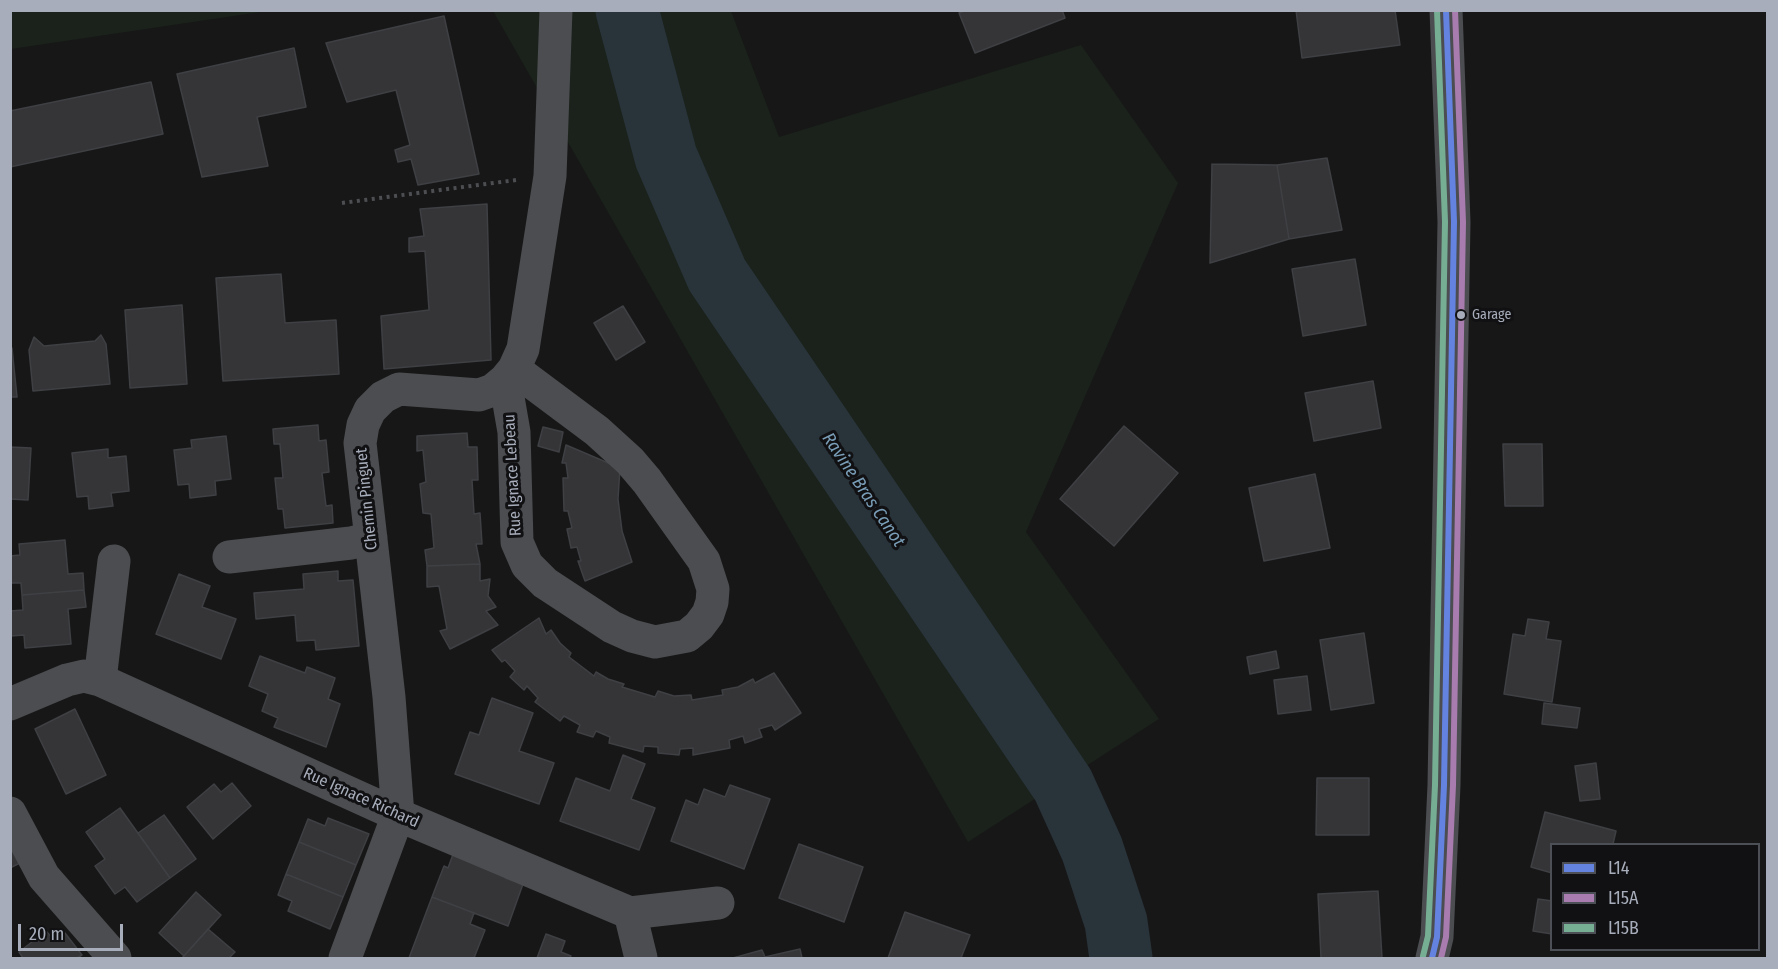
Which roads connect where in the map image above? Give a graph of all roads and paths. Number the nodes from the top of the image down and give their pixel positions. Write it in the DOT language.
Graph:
graph roads {
  1 [pos="556,10"];
  2 [pos="1446,10"];
  3 [pos="550,176"];
  4 [pos="342,203"];
  5 [pos="510,375"];
  6 [pos="370,538"];
  7 [pos="229,557"];
  8 [pos="114,561"];
  9 [pos="100,680"];
  10 [pos="10,704"];
  11 [pos="10,813"];
  12 [pos="398,815"];
  13 [pos="718,903"];
  14 [pos="630,913"];
  15 [pos="115,958"];
  16 [pos="345,958"];
  17 [pos="641,958"];
  18 [pos="1432,958"];
  1 -- 3 [label="street"];
  2 -- 18 [label="street"];
  3 -- 4 [label="path"];
  3 -- 5 [label="street"];
  5 -- 5 [label="street, Rue Ignace Lebeau"];
  5 -- 6 [label="street, Chemin Pinguet"];
  6 -- 7 [label="street"];
  6 -- 12 [label="street, Chemin Pinguet"];
  8 -- 9 [label="street"];
  9 -- 10 [label="street, Rue Ignace Richard"];
  9 -- 12 [label="street, Rue Ignace Richard"];
  11 -- 15 [label="street"];
  12 -- 14 [label="street, Rue Ignace Richard"];
  12 -- 16 [label="street, Chemin Pinguet"];
  13 -- 14 [label="street, Rue Ignace Richard"];
  14 -- 17 [label="street"];
}
